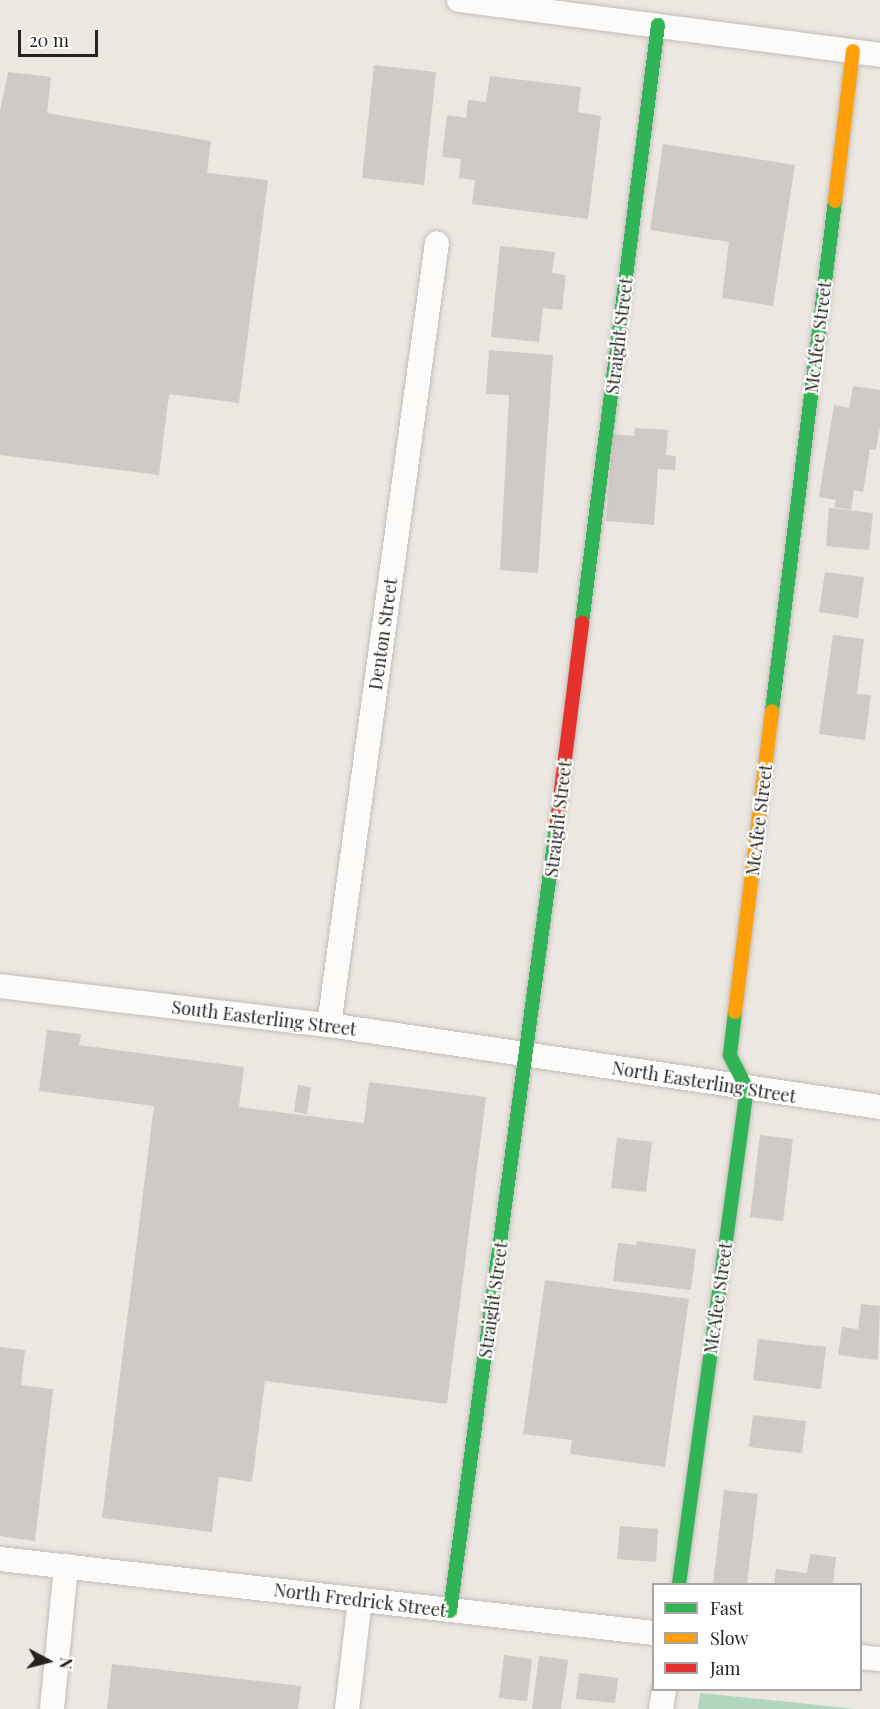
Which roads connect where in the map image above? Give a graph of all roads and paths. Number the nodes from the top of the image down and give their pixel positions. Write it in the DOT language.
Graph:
graph roads {
  1 [pos="459,0"];
  2 [pos="658,25"];
  3 [pos="853,51"];
  4 [pos="880,54"];
  5 [pos="437,243"];
  6 [pos="0,986"];
  7 [pos="329,1025"];
  8 [pos="528,1054"];
  9 [pos="747,1089"];
  10 [pos="880,1107"];
  11 [pos="0,1559"];
  12 [pos="66,1566"];
  13 [pos="679,1583"];
  14 [pos="360,1600"];
  15 [pos="450,1611"];
  16 [pos="652,1633"];
  17 [pos="862,1657"];
  18 [pos="880,1659"];
  19 [pos="664,1691"];
  20 [pos="52,1709"];
  21 [pos="347,1709"];
  22 [pos="661,1709"];
  1 -- 2 [label="street"];
  2 -- 3 [label="street"];
  2 -- 8 [label="street, Straight Street"];
  3 -- 4 [label="street"];
  3 -- 9 [label="street, McAfee Street"];
  5 -- 7 [label="street, Denton Street"];
  6 -- 7 [label="street, South Easterling Street"];
  7 -- 8 [label="street, South Easterling Street"];
  8 -- 9 [label="street, North Easterling Street"];
  8 -- 15 [label="street, Straight Street"];
  9 -- 10 [label="street, North Easterling Street"];
  9 -- 13 [label="street, McAfee Street"];
  11 -- 12 [label="street, North Fredrick Street"];
  12 -- 14 [label="street, North Fredrick Street"];
  12 -- 20 [label="street"];
  14 -- 15 [label="street, North Fredrick Street"];
  14 -- 21 [label="street"];
  15 -- 16 [label="street, North Fredrick Street"];
  17 -- 18 [label="street"];
  19 -- 22 [label="street"];
}
